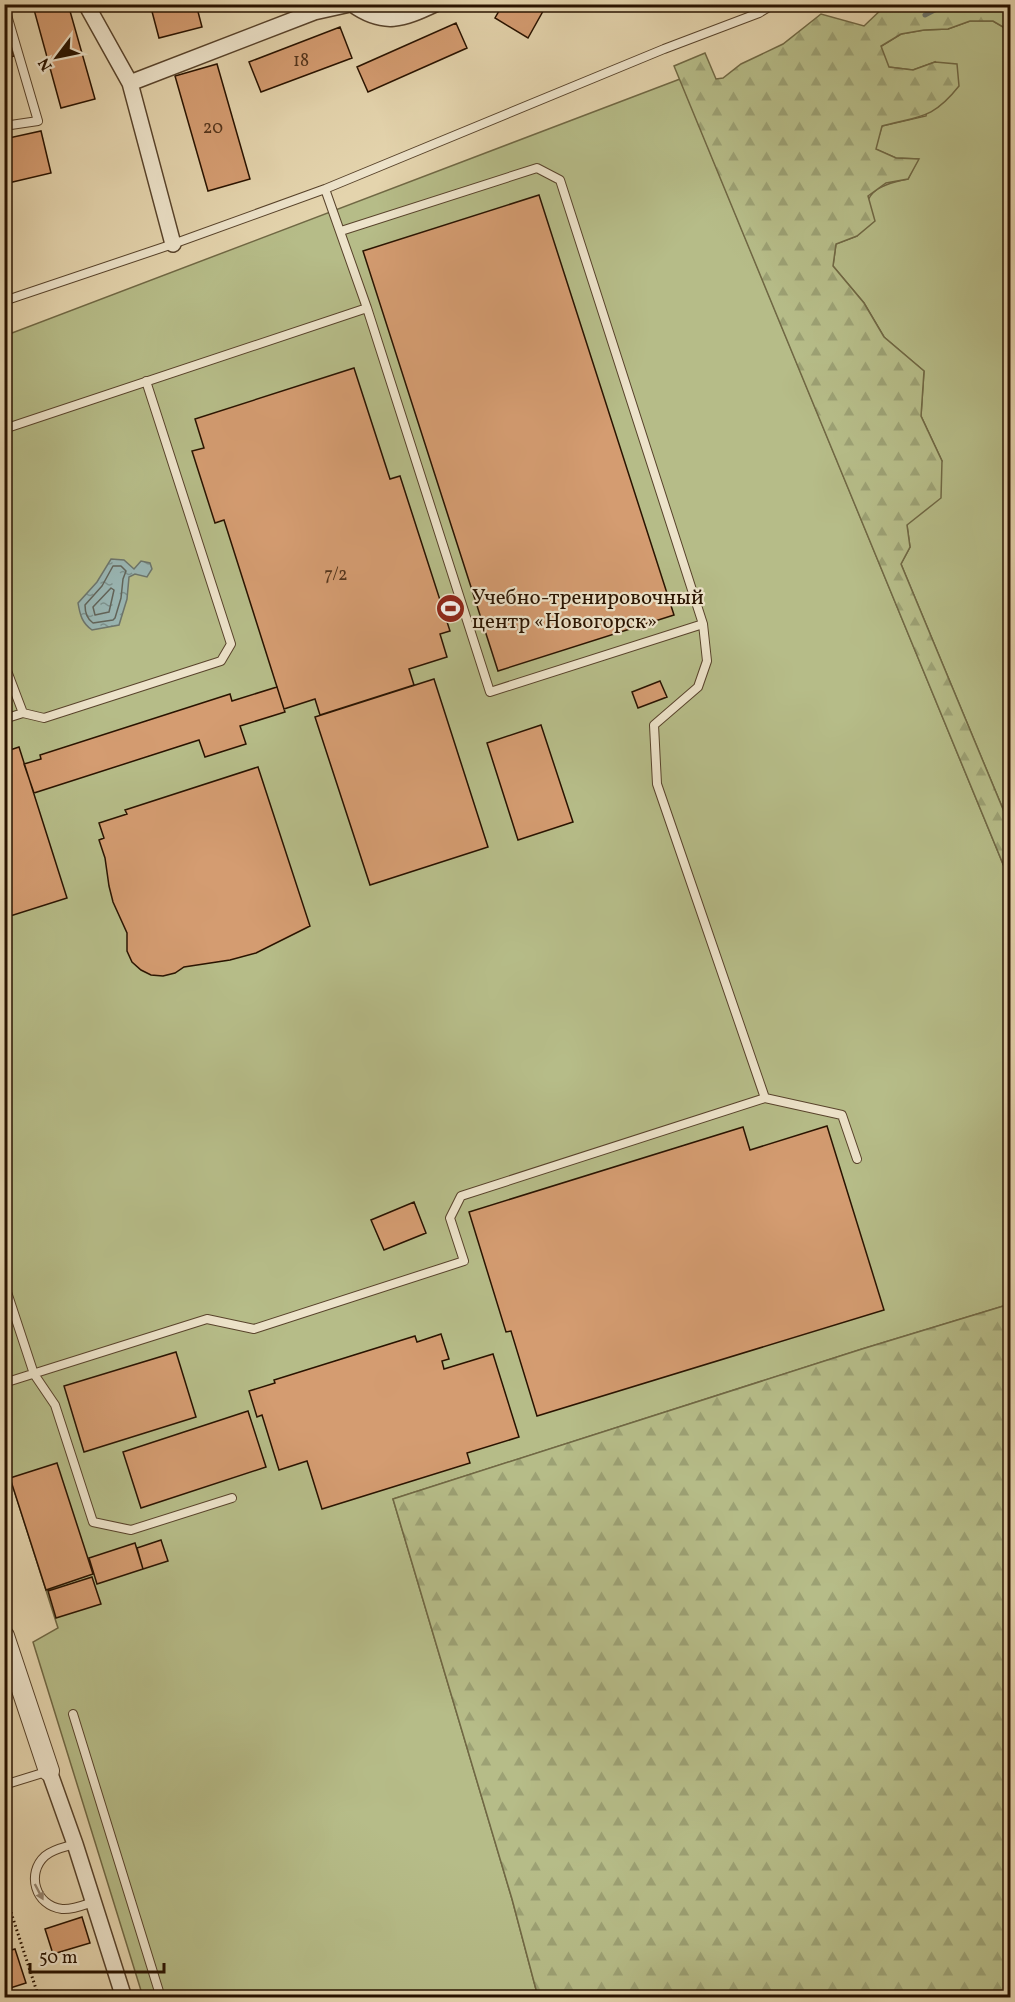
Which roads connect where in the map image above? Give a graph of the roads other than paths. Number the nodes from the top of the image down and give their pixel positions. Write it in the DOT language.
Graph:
graph roads {
  1 [pos="86,4"];
  2 [pos="351,4"];
  3 [pos="435,4"];
  4 [pos="774,4"];
  5 [pos="4,5"];
  6 [pos="130,83"];
  7 [pos="4,126"];
  8 [pos="325,189"];
  9 [pos="341,231"];
  10 [pos="172,244"];
  11 [pos="4,302"];
  12 [pos="367,308"];
  13 [pos="146,381"];
  14 [pos="4,429"];
  15 [pos="703,624"];
  16 [pos="4,663"];
  17 [pos="23,713"];
  18 [pos="4,719"];
  19 [pos="765,1098"];
  20 [pos="856,1160"];
  21 [pos="4,1283"];
  22 [pos="34,1374"];
  23 [pos="4,1383"];
  24 [pos="232,1498"];
  25 [pos="4,1636"];
  26 [pos="73,1713"];
  27 [pos="49,1771"];
  28 [pos="4,1785"];
  29 [pos="75,1844"];
  30 [pos="94,1902"];
  31 [pos="124,1998"];
  32 [pos="161,1998"];
  1 -- 6 [label="street"];
  2 -- 3 [label="street"];
  2 -- 6 [label="street"];
  4 -- 8 [label="lane"];
  5 -- 7 [label="lane"];
  6 -- 10 [label="street"];
  8 -- 9 [label="lane"];
  8 -- 10 [label="lane"];
  9 -- 12 [label="lane"];
  9 -- 15 [label="lane"];
  10 -- 11 [label="lane"];
  12 -- 13 [label="lane"];
  12 -- 15 [label="lane"];
  13 -- 14 [label="lane"];
  13 -- 17 [label="lane"];
  15 -- 19 [label="lane"];
  16 -- 17 [label="lane"];
  17 -- 18 [label="lane"];
  19 -- 20 [label="lane"];
  19 -- 22 [label="lane"];
  21 -- 22 [label="lane"];
  22 -- 23 [label="lane"];
  22 -- 24 [label="lane"];
  25 -- 27 [label="street"];
  26 -- 32 [label="lane"];
  27 -- 28 [label="lane"];
  27 -- 29 [label="street"];
  29 -- 30 [label="street"];
  29 -- 30 [label="lane, one-way"];
  30 -- 31 [label="street"];
}
